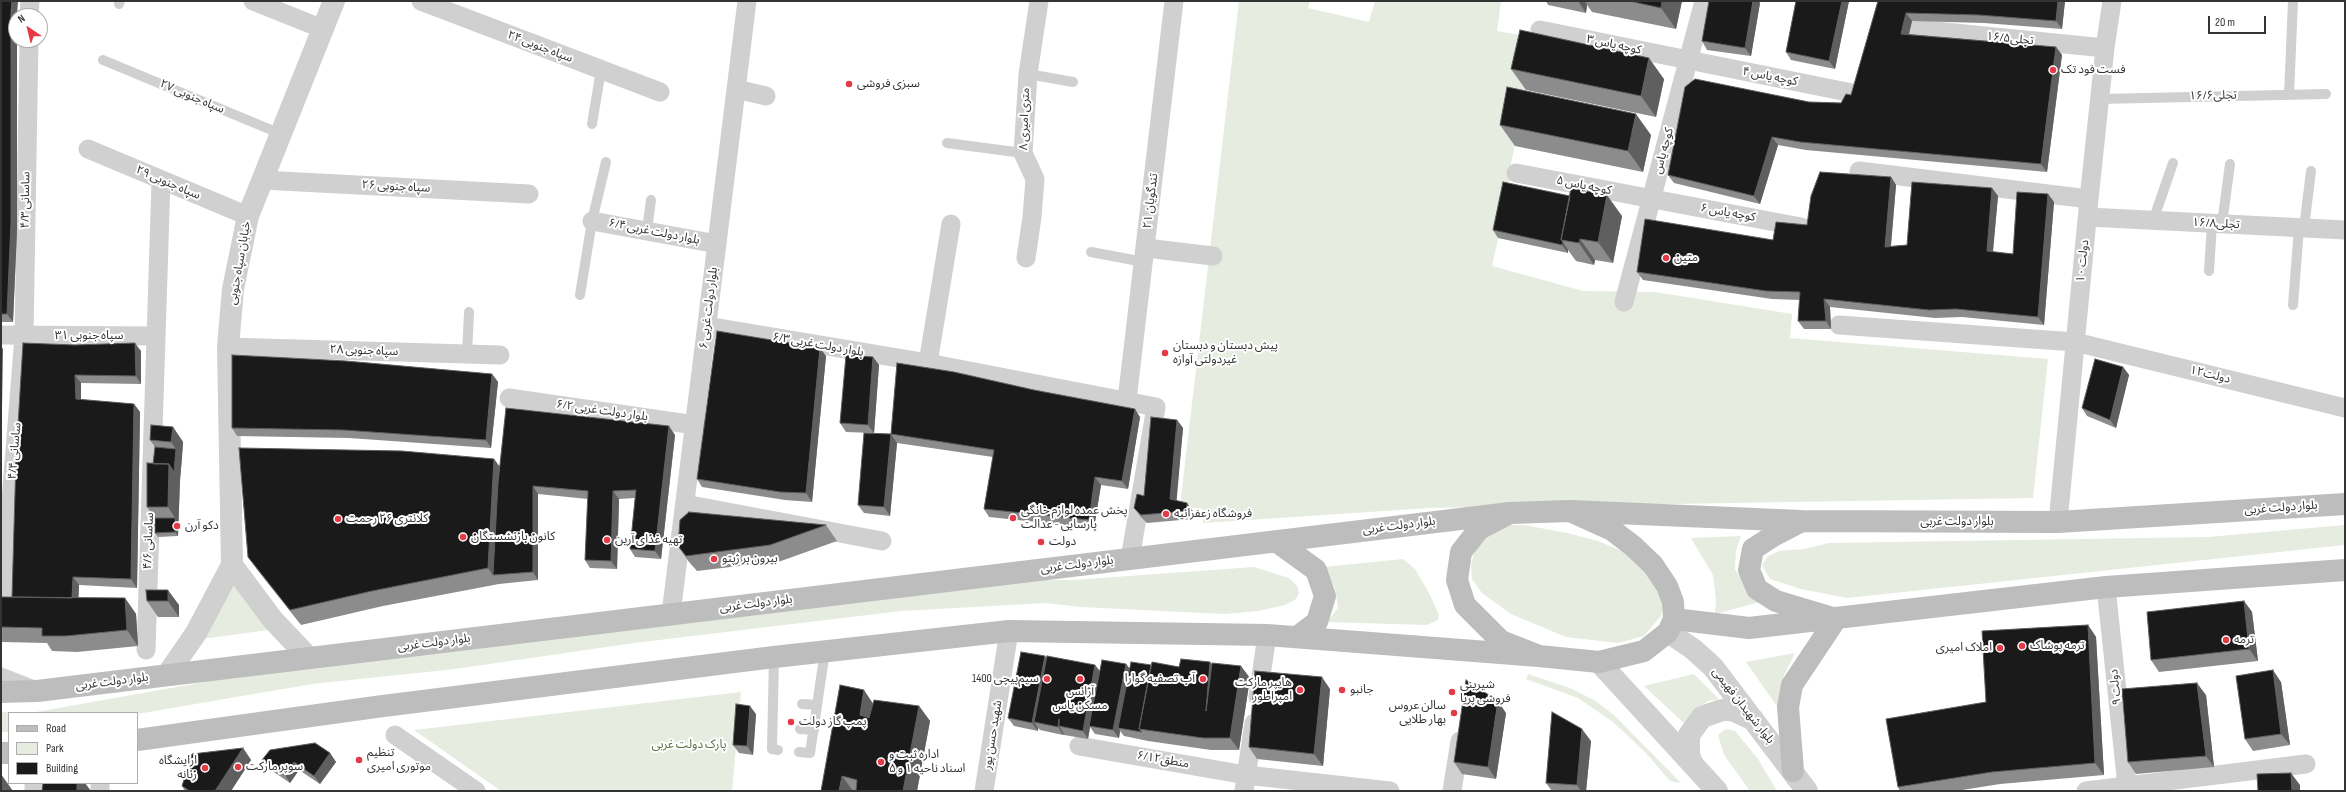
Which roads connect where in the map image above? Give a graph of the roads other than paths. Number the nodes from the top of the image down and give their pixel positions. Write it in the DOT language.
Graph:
graph roads {
  1 [pos="254,1"];
  2 [pos="334,1"];
  3 [pos="421,1"];
  4 [pos="747,1"];
  5 [pos="1039,1"];
  6 [pos="1174,1"];
  7 [pos="1704,1"];
  8 [pos="2112,1"];
  9 [pos="2293,1"];
  10 [pos="322,29"];
  11 [pos="1915,29"];
  12 [pos="1540,30"];
  13 [pos="29,48"];
  14 [pos="2105,48"];
  15 [pos="103,60"];
  16 [pos="1688,61"];
  17 [pos="601,70"];
  18 [pos="1028,74"];
  19 [pos="1073,82"];
  20 [pos="736,89"];
  21 [pos="660,92"];
  22 [pos="1852,93"];
  23 [pos="2326,94"];
  24 [pos="2289,95"];
  25 [pos="766,96"];
  26 [pos="2100,99"];
  27 [pos="592,124"];
  28 [pos="281,134"];
  29 [pos="947,143"];
  30 [pos="88,149"];
  31 [pos="1023,153"];
  32 [pos="606,162"];
  33 [pos="2173,163"];
  34 [pos="2230,164"];
  35 [pos="1859,171"];
  36 [pos="2311,171"];
  37 [pos="1516,173"];
  38 [pos="262,180"];
  39 [pos="161,181"];
  40 [pos="529,194"];
  41 [pos="1651,199"];
  42 [pos="651,200"];
  43 [pos="2089,208"];
  44 [pos="248,216"];
  45 [pos="592,221"];
  46 [pos="2153,221"];
  47 [pos="951,224"];
  48 [pos="2217,224"];
  49 [pos="1804,227"];
  50 [pos="2301,228"];
  51 [pos="647,230"];
  52 [pos="2345,230"];
  53 [pos="717,244"];
  54 [pos="1091,252"];
  55 [pos="1145,255"];
  56 [pos="1213,256"];
  57 [pos="1026,258"];
  58 [pos="2209,272"];
  59 [pos="580,295"];
  60 [pos="1624,302"];
  61 [pos="2293,305"];
  62 [pos="469,312"];
  63 [pos="1839,325"];
  64 [pos="707,326"];
  65 [pos="1,335"];
  66 [pos="24,336"];
  67 [pos="154,336"];
  68 [pos="2075,342"];
  69 [pos="228,347"];
  70 [pos="467,354"];
  71 [pos="500,355"];
  72 [pos="928,364"];
  73 [pos="509,398"];
  74 [pos="1127,400"];
  75 [pos="2345,408"];
  76 [pos="695,425"];
  77 [pos="685,504"];
  78 [pos="2345,504"];
  79 [pos="1570,511"];
  80 [pos="1510,513"];
  81 [pos="1801,522"];
  82 [pos="2058,522"];
  83 [pos="882,541"];
  84 [pos="1276,541"];
  85 [pos="1130,559"];
  86 [pos="232,565"];
  87 [pos="2345,570"];
  88 [pos="2106,587"];
  89 [pos="672,614"];
  90 [pos="2,615"];
  91 [pos="1836,619"];
  92 [pos="1671,625"];
  93 [pos="1009,631"];
  94 [pos="1267,635"];
  95 [pos="1297,637"];
  96 [pos="146,650"];
  97 [pos="825,651"];
  98 [pos="1538,656"];
  99 [pos="774,657"];
  100 [pos="309,658"];
  101 [pos="1599,662"];
  102 [pos="167,676"];
  103 [pos="1,677"];
  104 [pos="37,691"];
  105 [pos="1,692"];
  106 [pos="802,704"];
  107 [pos="817,705"];
  108 [pos="1754,720"];
  109 [pos="1462,721"];
  110 [pos="800,729"];
  111 [pos="814,730"];
  112 [pos="395,735"];
  113 [pos="138,740"];
  114 [pos="1079,746"];
  115 [pos="778,750"];
  116 [pos="799,752"];
  117 [pos="2306,764"];
  118 [pos="1695,767"];
  119 [pos="1793,771"];
  120 [pos="1245,783"];
  121 [pos="2127,786"];
  122 [pos="476,791"];
  123 [pos="984,791"];
  124 [pos="1390,791"];
  125 [pos="1452,791"];
  126 [pos="1699,791"];
  127 [pos="1717,791"];
  128 [pos="1807,791"];
  129 [pos="2086,791"];
  1 -- 10 [label="street"];
  2 -- 10 [label="street, خیابان سپاه جنوبی"];
  3 -- 17 [label="street, ۲۴ سپاه جنوبی"];
  4 -- 20 [label="street, بلوار دولت غربی ۶"];
  5 -- 18 [label="street, ۸ متری امیری"];
  6 -- 55 [label="street, ۲۱ تندگویان"];
  7 -- 16 [label="street, کوچه یاس"];
  8 -- 14 [label="street, ۱۰ دولت"];
  9 -- 24 [label="lane"];
  10 -- 28 [label="street, خیابان سپاه جنوبی"];
  11 -- 14 [label="street, تجلی۱۶/۵"];
  12 -- 16 [label="street, کوچه یاس ۳"];
  13 -- 66 [label="street, ۴/۳ ساسانی"];
  14 -- 26 [label="street, ۱۰ دولت"];
  15 -- 28 [label="lane, ۲۷ سپاه جنوبی"];
  16 -- 22 [label="street, کوچه یاس ۴"];
  16 -- 41 [label="street, کوچه یاس"];
  17 -- 21 [label="street, ۲۴ سپاه جنوبی"];
  17 -- 27 [label="lane"];
  18 -- 19 [label="lane"];
  18 -- 31 [label="street, ۸ متری امیری"];
  20 -- 25 [label="street"];
  20 -- 53 [label="street, بلوار دولت غربی ۶"];
  23 -- 24 [label="lane, تجلی۱۶/۶"];
  24 -- 26 [label="lane, تجلی۱۶/۶"];
  26 -- 43 [label="street, ۱۰ دولت"];
  28 -- 38 [label="street, خیابان سپاه جنوبی"];
  29 -- 31 [label="lane"];
  30 -- 39 [label="street, ۲۹ سپاه جنوبی"];
  31 -- 57 [label="street, ۸ متری امیری"];
  32 -- 45 [label="lane"];
  33 -- 46 [label="lane"];
  34 -- 48 [label="lane"];
  35 -- 43 [label="street, تجلی۱۶/۸"];
  36 -- 50 [label="lane"];
  37 -- 41 [label="street, کوچه یاس ۵"];
  38 -- 40 [label="street, ۲۶ سپاه جنوبی"];
  38 -- 44 [label="street, خیابان سپاه جنوبی"];
  39 -- 44 [label="street, ۲۹ سپاه جنوبی"];
  39 -- 67 [label="street, ۴/۶ ساسانی"];
  41 -- 49 [label="street, کوچه یاس ۶"];
  41 -- 60 [label="street, کوچه یاس"];
  42 -- 51 [label="lane"];
  43 -- 46 [label="street, تجلی۱۶/۸"];
  43 -- 68 [label="street, ۱۰ دولت"];
  44 -- 69 [label="street, خیابان سپاه جنوبی"];
  45 -- 51 [label="street, بلوار دولت غربی ۶/۴"];
  45 -- 59 [label="lane"];
  46 -- 48 [label="street, تجلی۱۶/۸"];
  47 -- 72 [label="street"];
  48 -- 50 [label="street, تجلی۱۶/۸"];
  48 -- 58 [label="lane"];
  50 -- 52 [label="street, تجلی۱۶/۸"];
  50 -- 61 [label="lane"];
  51 -- 53 [label="street, بلوار دولت غربی ۶/۴"];
  53 -- 64 [label="street, بلوار دولت غربی ۶"];
  54 -- 55 [label="lane"];
  55 -- 56 [label="street"];
  55 -- 74 [label="street, ۲۱ تندگویان"];
  62 -- 70 [label="lane"];
  63 -- 68 [label="street, ۱۲دولت"];
  64 -- 72 [label="street, بلوار دولت غربی ۶/۳"];
  64 -- 76 [label="street, بلوار دولت غربی ۶"];
  65 -- 66 [label="street, ۳۱ سپاه جنوبی"];
  66 -- 67 [label="street, ۳۱ سپاه جنوبی"];
  66 -- 90 [label="street, ۴/۴ ساسانی"];
  67 -- 96 [label="street, ۴/۶ ساسانی"];
  68 -- 75 [label="street, ۱۲دولت"];
  68 -- 82 [label="street, ۱۰ دولت"];
  69 -- 70 [label="street, ۲۸ سپاه جنوبی"];
  69 -- 86 [label="street, خیابان سپاه جنوبی"];
  70 -- 71 [label="street, ۲۸ سپاه جنوبی"];
  72 -- 74 [label="street, بلوار دولت غربی ۶/۳"];
  73 -- 76 [label="street, بلوار دولت غربی ۶/۲"];
  74 -- 85 [label="street, بلوار دولت غربی ۶/۳"];
  76 -- 77 [label="street, بلوار دولت غربی ۶"];
  77 -- 83 [label="street"];
  77 -- 89 [label="street, بلوار دولت غربی ۶"];
  78 -- 82 [label="main road, بلوار دولت غربی"];
  79 -- 80 [label="main road, بلوار دولت غربی"];
  79 -- 81 [label="main road, بلوار دولت غربی"];
  79 -- 92 [label="main road"];
  80 -- 84 [label="main road, بلوار دولت غربی"];
  80 -- 98 [label="main road"];
  81 -- 82 [label="main road, بلوار دولت غربی"];
  81 -- 91 [label="main road"];
  84 -- 85 [label="main road, بلوار دولت غربی"];
  84 -- 95 [label="main road"];
  85 -- 89 [label="main road, بلوار دولت غربی"];
  86 -- 100 [label="street"];
  86 -- 102 [label="street"];
  87 -- 88 [label="main road"];
  88 -- 91 [label="main road"];
  88 -- 121 [label="street, ۹ دولت"];
  89 -- 100 [label="main road, بلوار دولت غربی"];
  91 -- 92 [label="main road"];
  91 -- 119 [label="main road"];
  92 -- 101 [label="main road"];
  92 -- 108 [label="street, بلوار شهیدان فهیمی"];
  93 -- 94 [label="main road"];
  93 -- 97 [label="main road"];
  93 -- 123 [label="street, شهید حسن پور"];
  94 -- 95 [label="main road"];
  94 -- 120 [label="street"];
  95 -- 98 [label="main road"];
  97 -- 99 [label="main road"];
  97 -- 107 [label="lane"];
  98 -- 101 [label="main road"];
  99 -- 113 [label="main road"];
  99 -- 115 [label="lane"];
  100 -- 102 [label="main road, بلوار دولت غربی"];
  101 -- 118 [label="street"];
  102 -- 104 [label="main road, بلوار دولت غربی"];
  103 -- 104 [label="street"];
  104 -- 105 [label="main road, بلوار دولت غربی"];
  106 -- 107 [label="lane"];
  107 -- 111 [label="lane"];
  108 -- 118 [label="street"];
  108 -- 119 [label="street, بلوار شهیدان فهیمی"];
  109 -- 125 [label="street"];
  110 -- 111 [label="lane"];
  111 -- 116 [label="lane"];
  112 -- 122 [label="street"];
  114 -- 120 [label="street, منطق۶/۱۲"];
  117 -- 121 [label="street"];
  118 -- 126 [label="street"];
  118 -- 127 [label="street"];
  119 -- 128 [label="street, بلوار شهیدان فهیمی"];
  120 -- 124 [label="street, منطق۶/۱۲"];
  121 -- 129 [label="street"];
}
